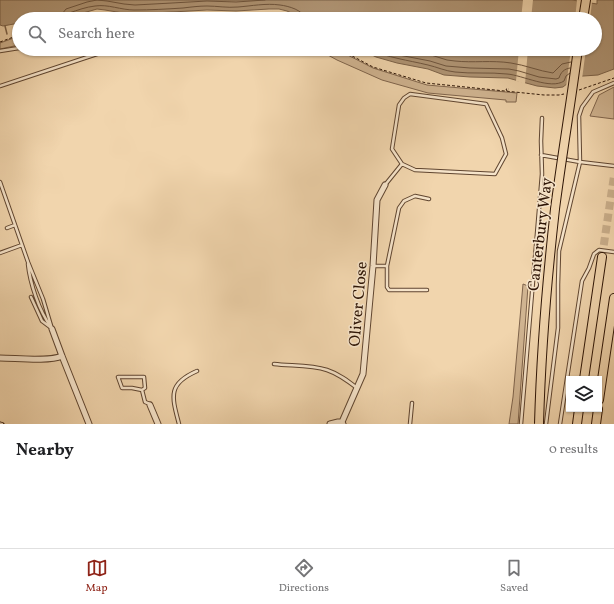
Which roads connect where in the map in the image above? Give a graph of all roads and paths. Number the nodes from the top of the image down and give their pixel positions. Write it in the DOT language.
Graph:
graph roads {
  1 [pos="586,0"];
  2 [pos="584,12"];
  3 [pos="12,38"];
  4 [pos="0,42"];
  5 [pos="12,49"];
  6 [pos="0,51"];
  7 [pos="91,56"];
  8 [pos="353,56"];
  9 [pos="577,56"];
  10 [pos="614,78"];
  11 [pos="614,83"];
  12 [pos="0,86"];
  13 [pos="574,92"];
  14 [pos="567,93"];
  15 [pos="542,118"];
  16 [pos="541,155"];
  17 [pos="580,162"];
  18 [pos="402,164"];
  19 [pos="614,166"];
  20 [pos="0,182"];
  21 [pos="385,185"];
  22 [pos="429,199"];
  23 [pos="15,225"];
  24 [pos="8,228"];
  25 [pos="22,245"];
  26 [pos="614,252"];
  27 [pos="0,253"];
  28 [pos="602,257"];
  29 [pos="28,262"];
  30 [pos="373,266"];
  31 [pos="387,266"];
  32 [pos="427,290"];
  33 [pos="31,297"];
  34 [pos="614,298"];
  35 [pos="52,329"];
  36 [pos="62,356"];
  37 [pos="0,358"];
  38 [pos="274,364"];
  39 [pos="197,371"];
  40 [pos="584,376"];
  41 [pos="602,380"];
  42 [pos="358,388"];
  43 [pos="142,390"];
  44 [pos="412,403"];
  45 [pos="150,405"];
  46 [pos="578,412"];
  47 [pos="598,412"];
  48 [pos="342,423"];
  49 [pos="576,423"];
  50 [pos="89,424"];
  51 [pos="158,424"];
  52 [pos="179,424"];
  53 [pos="330,424"];
  54 [pos="410,424"];
  55 [pos="521,424"];
  56 [pos="539,424"];
  57 [pos="546,424"];
  58 [pos="560,424"];
  59 [pos="596,424"];
  1 -- 2 [label="highway"];
  3 -- 4 [label="path"];
  5 -- 6 [label="lane"];
  7 -- 12 [label="lane"];
  8 -- 14 [label="path"];
  9 -- 56 [label="highway, Canterbury Way, bridge"];
  10 -- 13 [label="path"];
  11 -- 17 [label="lane"];
  15 -- 16 [label="lane"];
  16 -- 17 [label="lane"];
  16 -- 55 [label="lane"];
  17 -- 19 [label="lane"];
  17 -- 57 [label="lane"];
  18 -- 18 [label="lane"];
  18 -- 21 [label="lane"];
  20 -- 23 [label="lane"];
  21 -- 30 [label="street, Oliver Close"];
  22 -- 31 [label="lane"];
  23 -- 24 [label="lane"];
  23 -- 25 [label="lane"];
  25 -- 27 [label="lane"];
  25 -- 29 [label="lane"];
  26 -- 58 [label="lane"];
  28 -- 40 [label="highway"];
  29 -- 35 [label="lane"];
  29 -- 35 [label="lane"];
  30 -- 31 [label="lane"];
  30 -- 42 [label="street, Oliver Close"];
  31 -- 32 [label="lane"];
  33 -- 35 [label="lane"];
  34 -- 41 [label="highway"];
  35 -- 36 [label="street"];
  36 -- 37 [label="street"];
  36 -- 50 [label="street"];
  38 -- 42 [label="lane"];
  39 -- 52 [label="lane"];
  42 -- 48 [label="street, Oliver Close"];
  43 -- 43 [label="lane"];
  43 -- 45 [label="lane"];
  44 -- 54 [label="lane"];
  45 -- 51 [label="street"];
  46 -- 49 [label="highway"];
  47 -- 59 [label="highway"];
  48 -- 53 [label="street, Oliver Close"];
}
